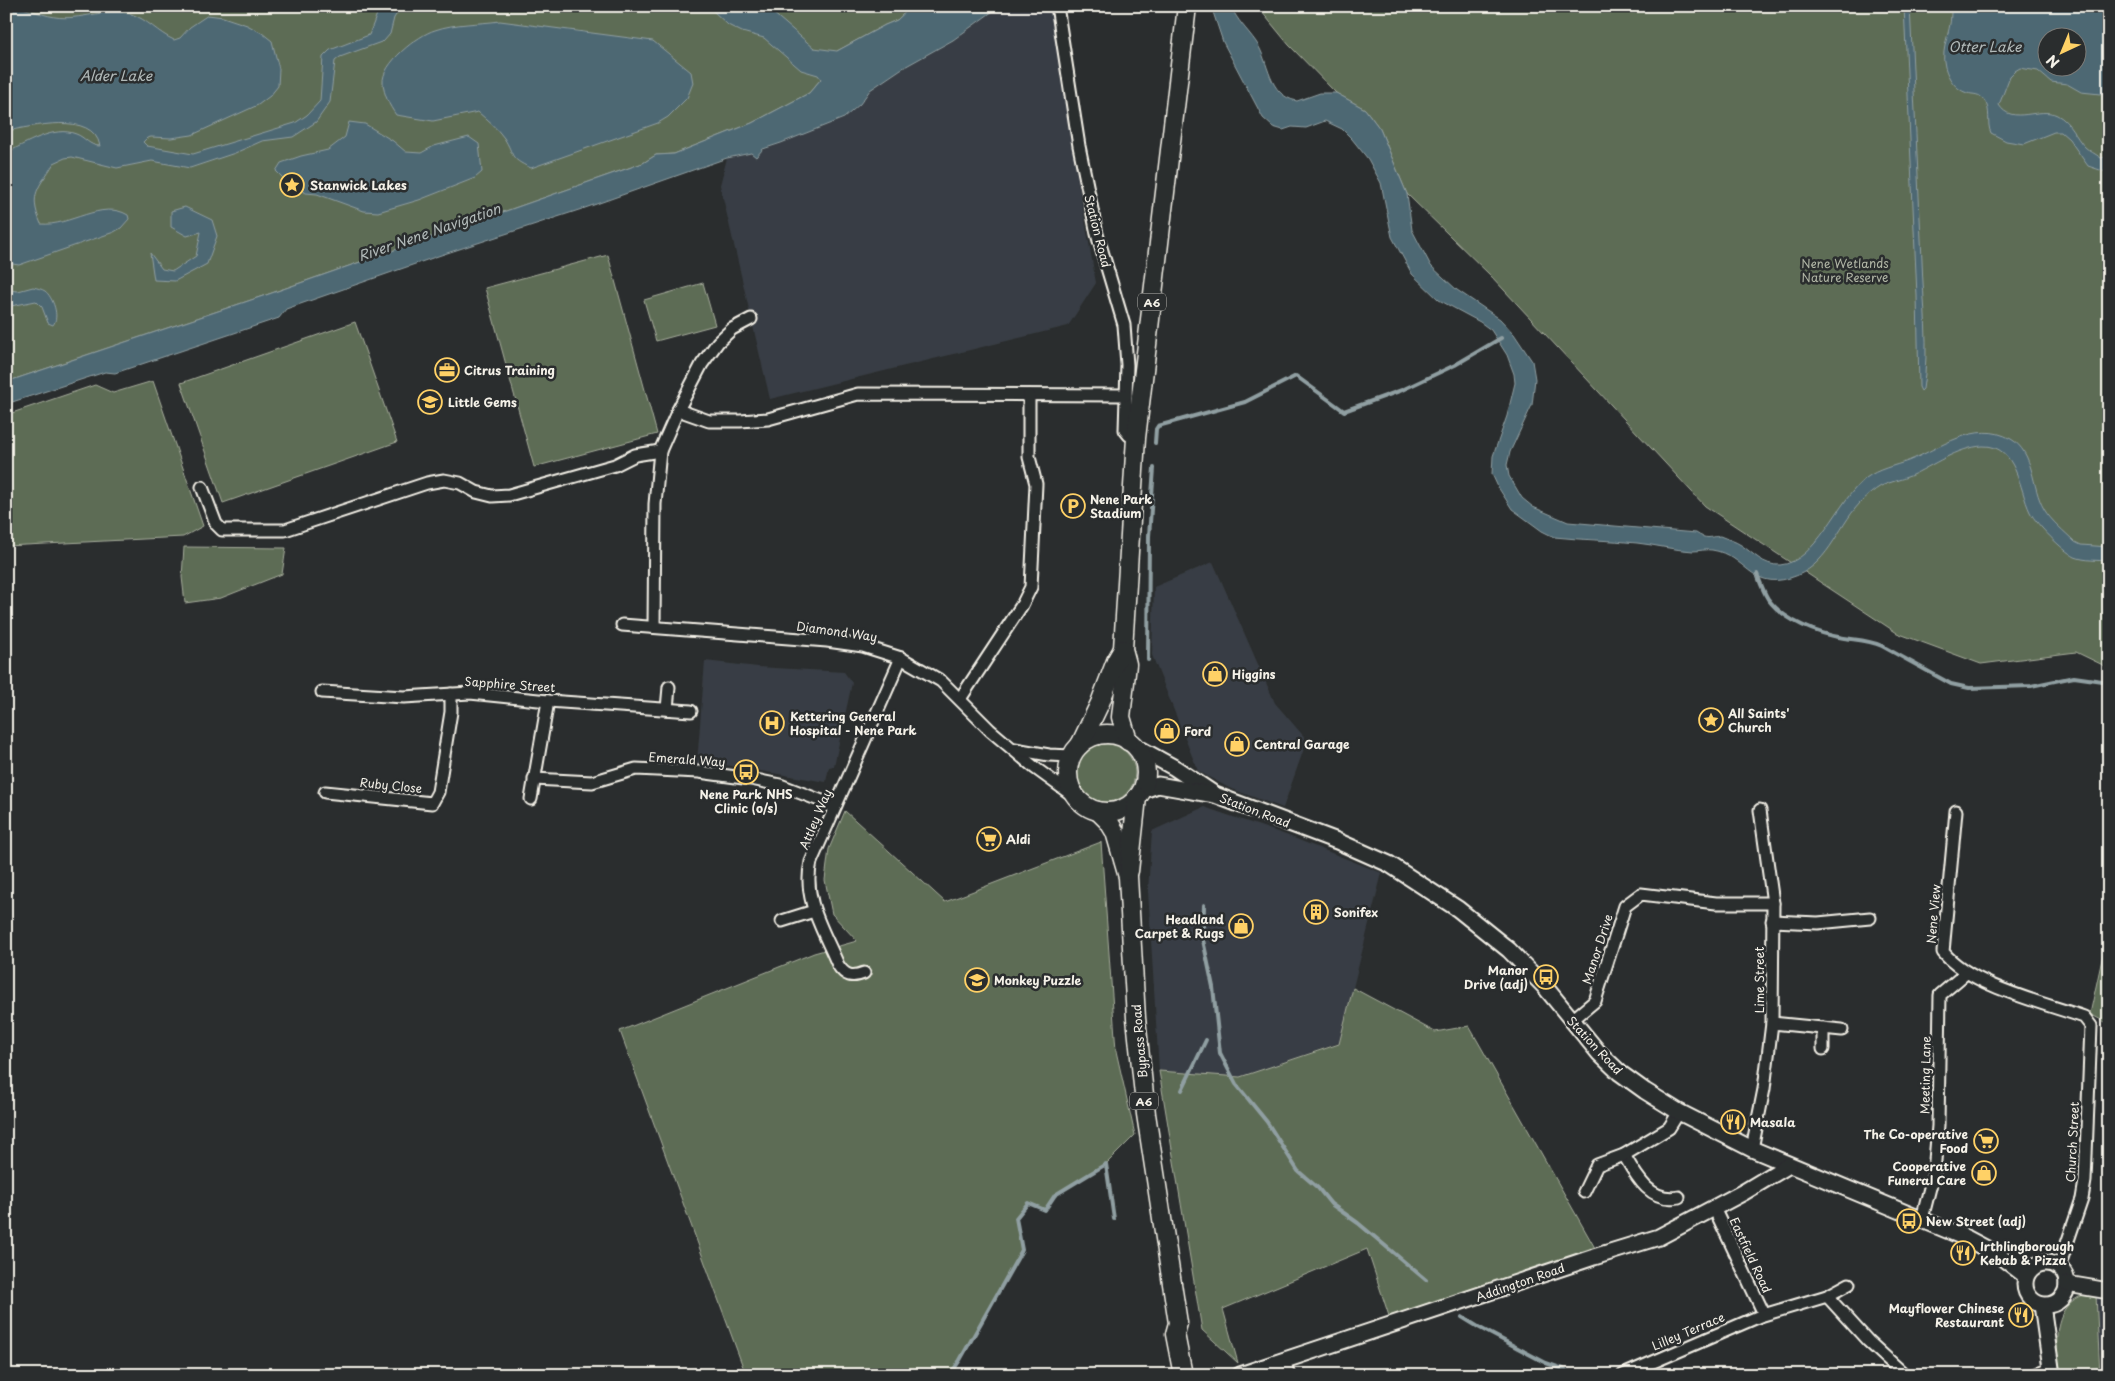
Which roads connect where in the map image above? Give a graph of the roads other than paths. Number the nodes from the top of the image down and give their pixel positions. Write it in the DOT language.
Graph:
graph roads {
  1 [pos="1187,6"];
  2 [pos="1058,12"];
  3 [pos="751,319"];
  4 [pos="1030,395"];
  5 [pos="1126,395"];
  6 [pos="678,410"];
  7 [pos="1136,438"];
  8 [pos="660,451"];
  9 [pos="202,488"];
  10 [pos="622,625"];
  11 [pos="654,627"];
  12 [pos="1123,649"];
  13 [pos="901,658"];
  14 [pos="669,687"];
  15 [pos="322,692"];
  16 [pos="451,694"];
  17 [pos="960,699"];
  18 [pos="548,701"];
  19 [pos="667,709"];
  20 [pos="691,711"];
  21 [pos="1131,743"];
  22 [pos="1016,749"];
  23 [pos="1076,751"];
  24 [pos="534,779"];
  25 [pos="325,792"];
  26 [pos="1139,794"];
  27 [pos="1215,794"];
  28 [pos="532,799"];
  29 [pos="1079,800"];
  30 [pos="836,806"];
  31 [pos="1760,810"];
  32 [pos="1098,811"];
  33 [pos="1956,811"];
  34 [pos="1128,877"];
  35 [pos="1773,903"];
  36 [pos="814,911"];
  37 [pos="1870,918"];
  38 [pos="782,921"];
  39 [pos="1772,921"];
  40 [pos="864,973"];
  41 [pos="1966,973"];
  42 [pos="2084,1017"];
  43 [pos="1571,1021"];
  44 [pos="1772,1023"];
  45 [pos="1823,1028"];
  46 [pos="1842,1030"];
  47 [pos="1823,1049"];
  48 [pos="1679,1112"];
  49 [pos="1752,1149"];
  50 [pos="1624,1155"];
  51 [pos="1789,1165"];
  52 [pos="1584,1192"];
  53 [pos="1679,1197"];
  54 [pos="1714,1208"];
  55 [pos="1922,1219"];
  56 [pos="2059,1267"];
  57 [pos="2026,1276"];
  58 [pos="1849,1284"];
  59 [pos="2067,1284"];
  60 [pos="2109,1291"];
  61 [pos="1827,1296"];
  62 [pos="2042,1305"];
  63 [pos="1764,1314"];
  64 [pos="1178,1323"];
  65 [pos="1286,1368"];
  66 [pos="2051,1372"];
  67 [pos="1183,1375"];
  68 [pos="1194,1375"];
  69 [pos="1240,1375"];
  70 [pos="1623,1375"];
  71 [pos="1905,1375"];
  72 [pos="2034,1375"];
  1 -- 7 [label="highway, A6"];
  2 -- 5 [label="street, Station Road"];
  3 -- 6 [label="street"];
  4 -- 5 [label="street"];
  4 -- 6 [label="street"];
  4 -- 17 [label="street"];
  5 -- 7 [label="street, Station Road"];
  6 -- 8 [label="street"];
  7 -- 12 [label="highway, A6"];
  8 -- 9 [label="street"];
  8 -- 11 [label="street"];
  10 -- 11 [label="street, Diamond Way"];
  11 -- 13 [label="street, Diamond Way"];
  12 -- 21 [label="highway, A6"];
  12 -- 23 [label="highway, A6"];
  13 -- 17 [label="street, Diamond Way"];
  13 -- 30 [label="street, Attley Way"];
  14 -- 19 [label="street"];
  15 -- 16 [label="street, Sapphire Street"];
  16 -- 18 [label="street, Sapphire Street"];
  16 -- 25 [label="street, Ruby Close"];
  17 -- 22 [label="street, Diamond Way"];
  18 -- 19 [label="street, Sapphire Street"];
  18 -- 24 [label="street"];
  19 -- 20 [label="street, Sapphire Street"];
  21 -- 23 [label="highway"];
  21 -- 26 [label="highway"];
  21 -- 27 [label="main road, Station Road"];
  22 -- 23 [label="street, Diamond Way"];
  22 -- 29 [label="street, Diamond Way"];
  23 -- 29 [label="highway"];
  24 -- 28 [label="street"];
  24 -- 30 [label="street, Emerald Way"];
  26 -- 27 [label="main road, Station Road"];
  26 -- 32 [label="highway"];
  26 -- 34 [label="highway, Bypass Road / A6"];
  27 -- 43 [label="main road, Station Road"];
  29 -- 32 [label="highway"];
  30 -- 36 [label="street, Attley Way"];
  31 -- 35 [label="street, Lime Street"];
  32 -- 34 [label="highway, Bypass Road / A6"];
  33 -- 41 [label="street, Nene View"];
  34 -- 64 [label="highway, Bypass Road / A6"];
  35 -- 39 [label="street, Lime Street"];
  35 -- 43 [label="street, Manor Drive"];
  36 -- 38 [label="street"];
  36 -- 40 [label="street, Attley Way"];
  37 -- 39 [label="street"];
  39 -- 44 [label="street, Lime Street"];
  41 -- 42 [label="street, Nene View"];
  41 -- 55 [label="street, Meeting Lane"];
  42 -- 56 [label="street, Church Street"];
  43 -- 48 [label="main road, Station Road"];
  44 -- 45 [label="street"];
  44 -- 49 [label="street, Lime Street"];
  45 -- 46 [label="street"];
  45 -- 47 [label="street"];
  48 -- 49 [label="main road, Station Road"];
  48 -- 50 [label="street"];
  49 -- 51 [label="main road, Station Road"];
  50 -- 52 [label="street"];
  50 -- 53 [label="street"];
  51 -- 54 [label="main road, Addington Road"];
  51 -- 55 [label="main road, Station Road"];
  54 -- 63 [label="street, Eastfield Road"];
  54 -- 65 [label="main road, Addington Road"];
  55 -- 57 [label="main road, Station Road"];
  56 -- 57 [label="main road"];
  56 -- 59 [label="main road"];
  57 -- 62 [label="main road"];
  58 -- 61 [label="street, Lilley Terrace"];
  59 -- 60 [label="main road"];
  59 -- 62 [label="main road"];
  61 -- 63 [label="street, Lilley Terrace"];
  61 -- 71 [label="street"];
  62 -- 66 [label="main road"];
  63 -- 70 [label="street, Lilley Terrace"];
  64 -- 67 [label="highway, Bypass Road / A6"];
  64 -- 68 [label="highway, Bypass Road / A6"];
  65 -- 69 [label="main road, Addington Road"];
  66 -- 72 [label="street"];
}
